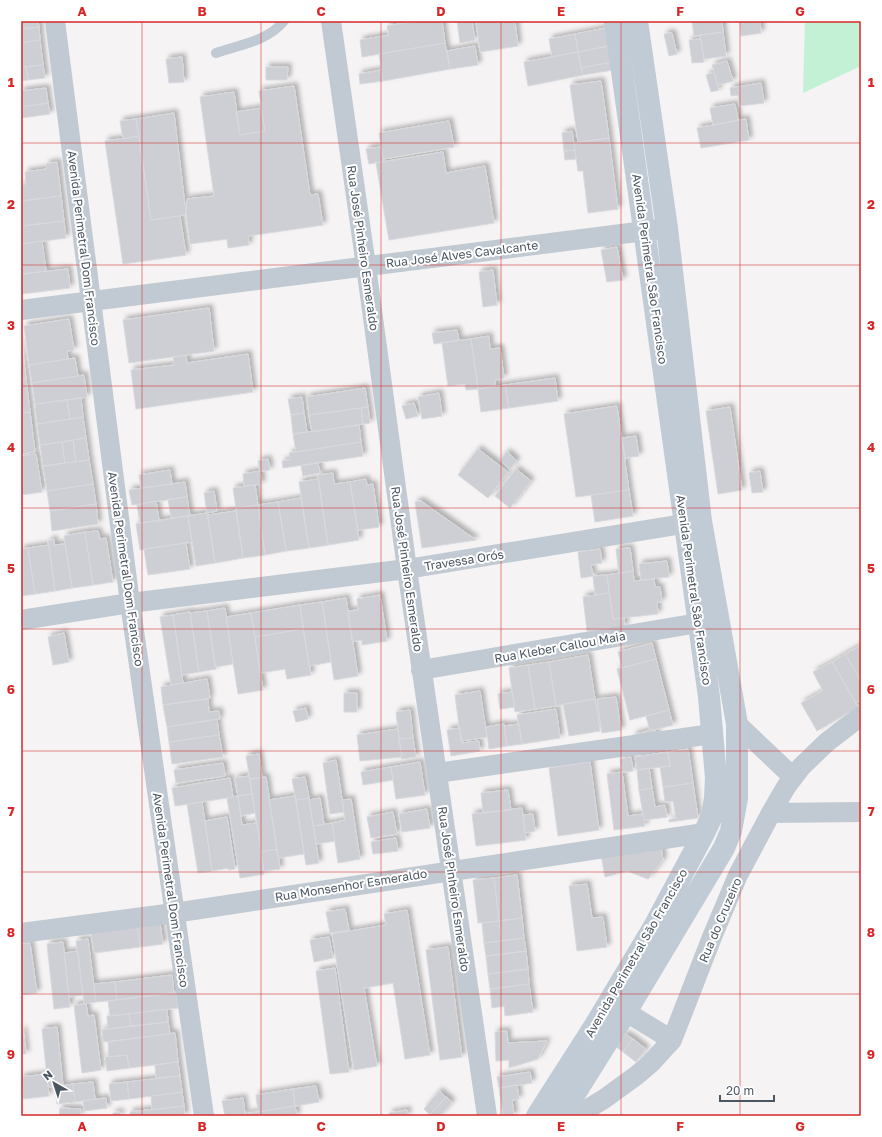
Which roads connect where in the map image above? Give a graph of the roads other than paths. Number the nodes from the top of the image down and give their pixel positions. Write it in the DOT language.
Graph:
graph roads {
  1 [pos="55,21"];
  2 [pos="284,21"];
  3 [pos="331,21"];
  4 [pos="615,21"];
  5 [pos="637,21"];
  6 [pos="216,53"];
  7 [pos="667,228"];
  8 [pos="645,231"];
  9 [pos="366,266"];
  10 [pos="91,301"];
  11 [pos="21,310"];
  12 [pos="693,522"];
  13 [pos="406,569"];
  14 [pos="130,604"];
  15 [pos="21,620"];
  16 [pos="698,623"];
  17 [pos="421,670"];
  18 [pos="861,716"];
  19 [pos="737,724"];
  20 [pos="712,734"];
  21 [pos="437,773"];
  22 [pos="794,777"];
  23 [pos="861,812"];
  24 [pos="771,813"];
  25 [pos="704,833"];
  26 [pos="451,870"];
  27 [pos="174,913"];
  28 [pos="21,933"];
  29 [pos="626,1012"];
  30 [pos="672,1040"];
  31 [pos="204,1116"];
  32 [pos="487,1116"];
  33 [pos="536,1116"];
  34 [pos="561,1116"];
  35 [pos="576,1116"];
  1 -- 10 [label="street, Avenida Perimetral Dom Francisco"];
  2 -- 6 [label="lane"];
  3 -- 9 [label="street, Rua José Pinheiro Esmeraldo"];
  4 -- 8 [label="main road, Avenida Perimetral São Francisco"];
  5 -- 7 [label="main road, Avenida Perimetral São Francisco"];
  7 -- 8 [label="street, Rua José Alves Cavalcante"];
  7 -- 12 [label="main road, Avenida Perimetral São Francisco"];
  8 -- 9 [label="street, Rua José Alves Cavalcante"];
  8 -- 12 [label="main road, Avenida Perimetral São Francisco"];
  9 -- 10 [label="street, Rua José Alves Cavalcante"];
  9 -- 13 [label="street, Rua José Pinheiro Esmeraldo"];
  10 -- 11 [label="street, Rua José Alves Cavalcante"];
  10 -- 14 [label="street, Avenida Perimetral Dom Francisco"];
  12 -- 13 [label="street, Travessa Orós"];
  12 -- 16 [label="main road, Avenida Perimetral São Francisco"];
  12 -- 19 [label="main road, Avenida Perimetral São Francisco"];
  13 -- 14 [label="street, Travessa Orós"];
  13 -- 17 [label="street, Rua José Pinheiro Esmeraldo"];
  14 -- 15 [label="street, Travessa Orós"];
  14 -- 27 [label="street, Avenida Perimetral Dom Francisco"];
  16 -- 17 [label="street, Rua Kleber Callou Maia"];
  16 -- 20 [label="main road, Avenida Perimetral São Francisco"];
  17 -- 21 [label="street, Rua José Pinheiro Esmeraldo"];
  18 -- 22 [label="street, Rua do Cruzeiro"];
  19 -- 22 [label="street"];
  19 -- 29 [label="main road, Avenida Perimetral São Francisco"];
  20 -- 21 [label="street"];
  20 -- 25 [label="main road, Avenida Perimetral São Francisco"];
  21 -- 26 [label="street, Rua José Pinheiro Esmeraldo"];
  22 -- 24 [label="street, Rua do Cruzeiro"];
  23 -- 24 [label="street"];
  24 -- 30 [label="street, Rua do Cruzeiro"];
  25 -- 26 [label="street, Rua Monsenhor Esmeraldo"];
  25 -- 33 [label="main road, Avenida Perimetral São Francisco"];
  26 -- 27 [label="street, Rua Monsenhor Esmeraldo"];
  26 -- 32 [label="street, Rua José Pinheiro Esmeraldo"];
  27 -- 28 [label="street, Rua Monsenhor Esmeraldo"];
  27 -- 31 [label="street, Avenida Perimetral Dom Francisco"];
  29 -- 30 [label="street"];
  29 -- 34 [label="main road, Avenida Perimetral São Francisco"];
  30 -- 35 [label="street, Rua do Cruzeiro"];
}
